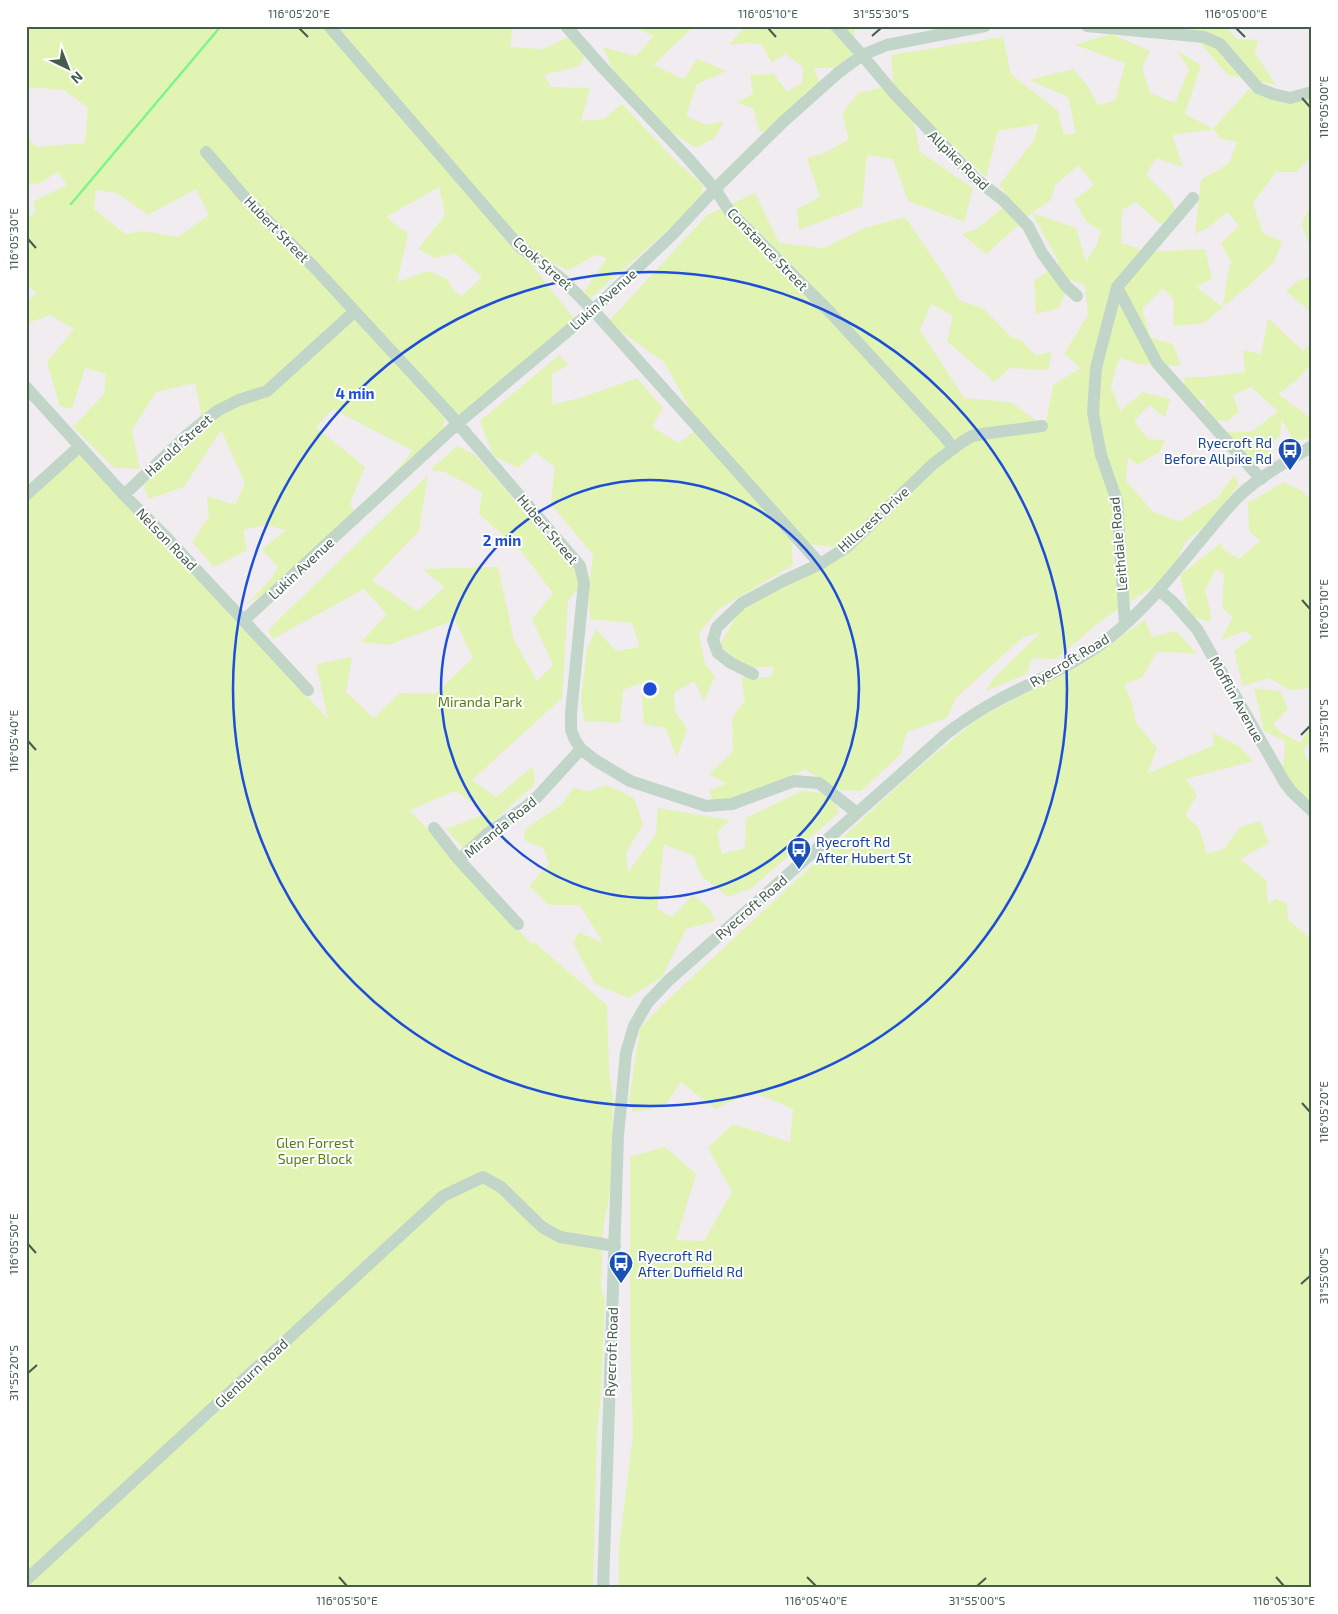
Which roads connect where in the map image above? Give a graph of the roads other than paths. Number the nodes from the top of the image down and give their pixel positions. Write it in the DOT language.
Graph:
graph roads {
  1 [pos="329,26"];
  2 [pos="566,26"];
  3 [pos="836,26"];
  4 [pos="985,26"];
  5 [pos="1087,26"];
  6 [pos="862,54"];
  7 [pos="1312,92"];
  8 [pos="206,152"];
  9 [pos="715,188"];
  10 [pos="1193,198"];
  11 [pos="1117,287"];
  12 [pos="1077,296"];
  13 [pos="594,310"];
  14 [pos="354,312"];
  15 [pos="26,387"];
  16 [pos="457,424"];
  17 [pos="1042,426"];
  18 [pos="80,446"];
  19 [pos="1312,446"];
  20 [pos="953,448"];
  21 [pos="1261,479"];
  22 [pos="124,495"];
  23 [pos="26,496"];
  24 [pos="820,564"];
  25 [pos="1159,590"];
  26 [pos="244,620"];
  27 [pos="1125,624"];
  28 [pos="753,674"];
  29 [pos="308,690"];
  30 [pos="581,750"];
  31 [pos="1312,810"];
  32 [pos="856,813"];
  33 [pos="434,828"];
  34 [pos="459,860"];
  35 [pos="518,924"];
  36 [pos="614,1246"];
  37 [pos="26,1580"];
  38 [pos="603,1588"];
  1 -- 13 [label="street, Cook Street"];
  2 -- 9 [label="street, Constance Street"];
  3 -- 6 [label="street, Allpike Road"];
  4 -- 6 [label="street, Lukin Avenue"];
  5 -- 7 [label="street"];
  6 -- 9 [label="street, Lukin Avenue"];
  6 -- 12 [label="street, Allpike Road"];
  8 -- 14 [label="street, Hubert Street"];
  9 -- 13 [label="street, Lukin Avenue"];
  9 -- 20 [label="street, Constance Street"];
  10 -- 11 [label="street, Leithdale Road"];
  11 -- 21 [label="street"];
  11 -- 27 [label="street, Leithdale Road"];
  13 -- 16 [label="street, Lukin Avenue"];
  13 -- 24 [label="street, Cook Street"];
  14 -- 16 [label="street, Hubert Street"];
  14 -- 22 [label="street, Harold Street"];
  15 -- 18 [label="street, Nelson Road"];
  16 -- 26 [label="street, Lukin Avenue"];
  16 -- 30 [label="street, Hubert Street"];
  17 -- 20 [label="street, Hillcrest Drive"];
  18 -- 22 [label="street, Nelson Road"];
  18 -- 23 [label="street"];
  19 -- 21 [label="street, Ryecroft Road"];
  20 -- 24 [label="street, Hillcrest Drive"];
  21 -- 25 [label="street, Ryecroft Road"];
  22 -- 26 [label="street, Nelson Road"];
  24 -- 28 [label="street, Hillcrest Drive"];
  25 -- 27 [label="street, Ryecroft Road"];
  25 -- 31 [label="street, Mofflin Avenue"];
  26 -- 29 [label="street, Nelson Road"];
  27 -- 32 [label="street, Ryecroft Road"];
  30 -- 32 [label="street"];
  30 -- 34 [label="street, Miranda Road"];
  32 -- 36 [label="street, Ryecroft Road"];
  33 -- 34 [label="street"];
  34 -- 35 [label="street"];
  36 -- 37 [label="street, Glenburn Road"];
  36 -- 38 [label="street, Ryecroft Road"];
}
